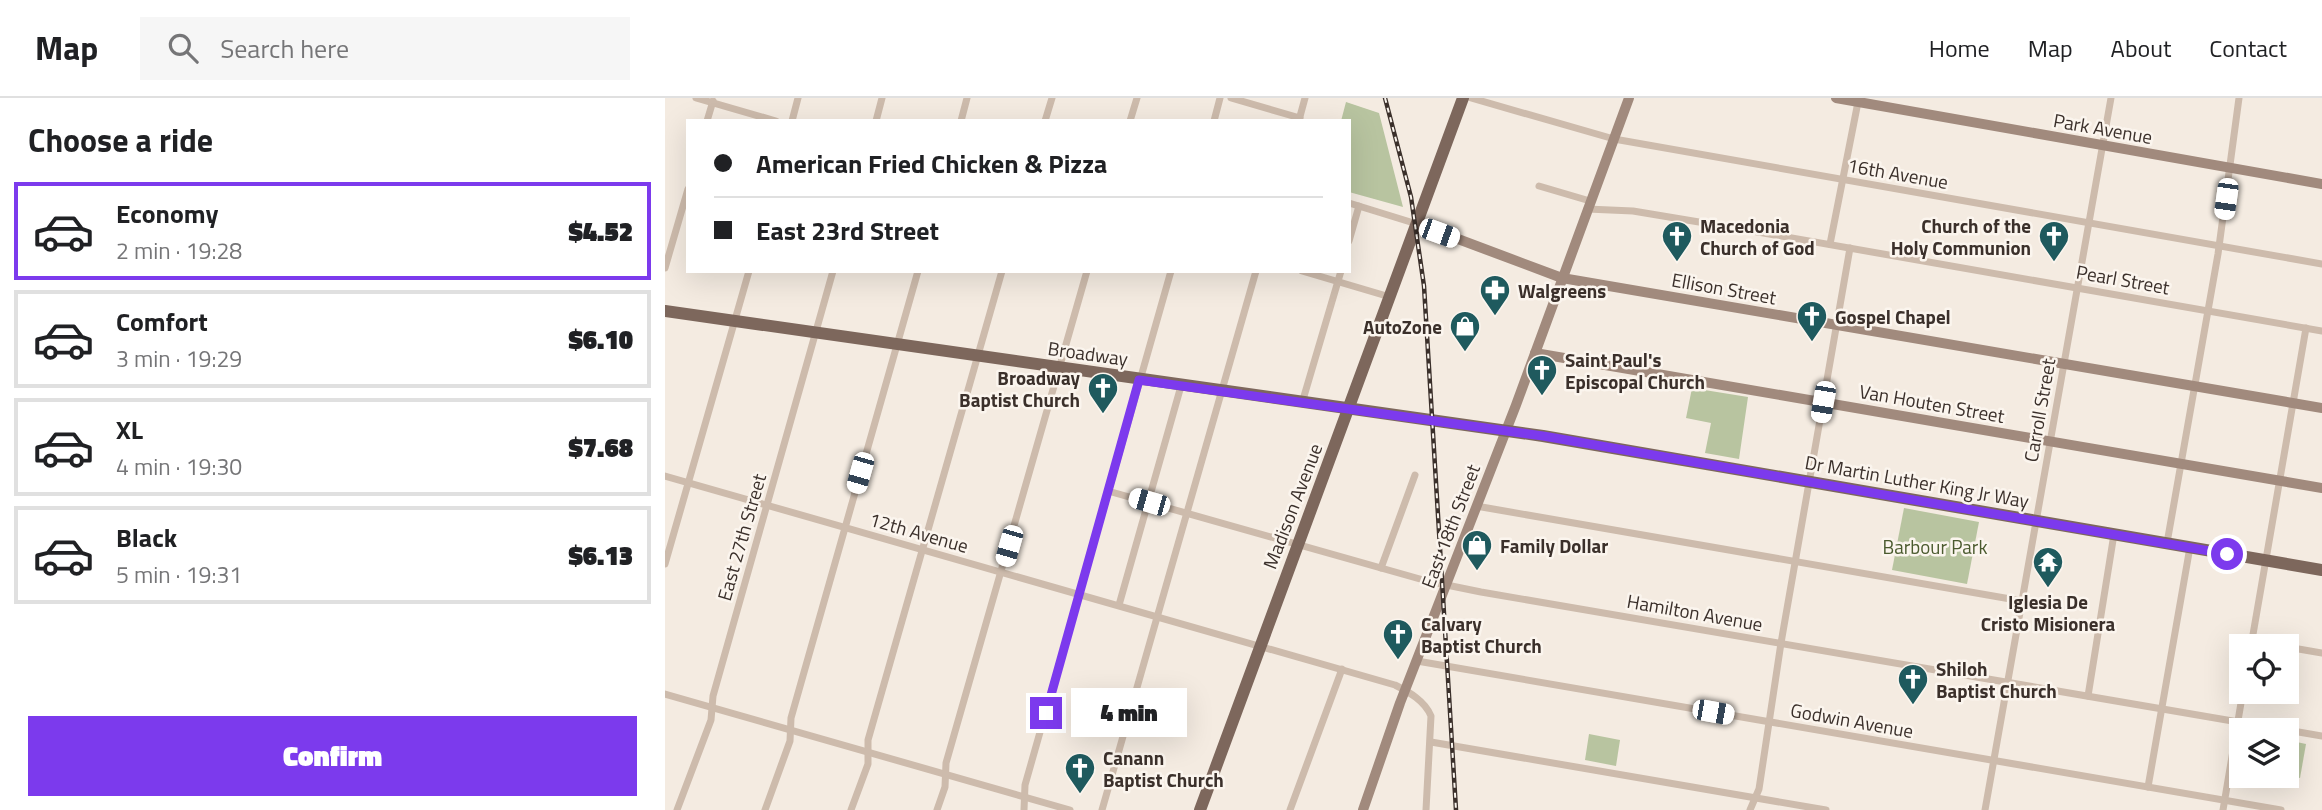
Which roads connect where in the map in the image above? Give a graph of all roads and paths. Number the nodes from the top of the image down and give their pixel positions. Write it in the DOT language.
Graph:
graph roads {
  1 [pos="696,98"];
  2 [pos="798,98"];
  3 [pos="882,98"];
  4 [pos="967,98"];
  5 [pos="1052,98"];
  6 [pos="1137,98"];
  7 [pos="1220,98"];
  8 [pos="1230,98"];
  9 [pos="1305,98"];
  10 [pos="1463,98"];
  11 [pos="1471,98"];
  12 [pos="1629,98"];
  13 [pos="1836,98"];
  14 [pos="2111,98"];
  15 [pos="2239,98"];
  16 [pos="713,100"];
  17 [pos="1858,102"];
  18 [pos="708,119"];
  19 [pos="770,119"];
  20 [pos="793,119"];
  21 [pos="877,119"];
  22 [pos="962,119"];
  23 [pos="1046,119"];
  24 [pos="1131,119"];
  25 [pos="1215,119"];
  26 [pos="1299,119"];
  27 [pos="1613,139"];
  28 [pos="2102,146"];
  29 [pos="2230,168"];
  30 [pos="1842,178"];
  31 [pos="2322,184"];
  32 [pos="1539,186"];
  33 [pos="686,196"];
  34 [pos="1351,204"];
  35 [pos="1589,205"];
  36 [pos="1359,206"];
  37 [pos="1418,224"];
  38 [pos="2089,224"];
  39 [pos="1351,234"];
  40 [pos="1830,244"];
  41 [pos="2220,246"];
  42 [pos="1850,248"];
  43 [pos="2322,264"];
  44 [pos="665,268"];
  45 [pos="748,273"];
  46 [pos="832,273"];
  47 [pos="917,273"];
  48 [pos="1001,273"];
  49 [pos="1086,273"];
  50 [pos="1170,273"];
  51 [pos="1255,273"];
  52 [pos="1309,273"];
  53 [pos="1340,273"];
  54 [pos="1562,278"];
  55 [pos="1338,282"];
  56 [pos="2077,287"];
  57 [pos="1390,297"];
  58 [pos="2208,310"];
  59 [pos="665,311"];
  60 [pos="735,321"];
  61 [pos="1836,325"];
  62 [pos="2306,328"];
  63 [pos="2322,331"];
  64 [pos="815,333"];
  65 [pos="897,345"];
  66 [pos="1535,353"];
  67 [pos="978,356"];
  68 [pos="2063,364"];
  69 [pos="1060,368"];
  70 [pos="1139,380"];
  71 [pos="1181,386"];
  72 [pos="2195,386"];
  73 [pos="1222,392"];
  74 [pos="1823,402"];
  75 [pos="2293,403"];
  76 [pos="1302,404"];
  77 [pos="2322,408"];
  78 [pos="1348,410"];
  79 [pos="1505,432"];
  80 [pos="2049,441"];
  81 [pos="2181,464"];
  82 [pos="1415,475"];
  83 [pos="665,476"];
  84 [pos="2279,481"];
  85 [pos="1809,482"];
  86 [pos="688,483"];
  87 [pos="2322,488"];
  88 [pos="1108,491"];
  89 [pos="1149,502"];
  90 [pos="766,505"];
  91 [pos="1476,506"];
  92 [pos="1187,513"];
  93 [pos="2036,521"];
  94 [pos="844,527"];
  95 [pos="2114,534"];
  96 [pos="2167,543"];
  97 [pos="1298,544"];
  98 [pos="2190,547"];
  99 [pos="923,550"];
  100 [pos="2266,560"];
  101 [pos="1795,561"];
  102 [pos="665,564"];
  103 [pos="1381,568"];
  104 [pos="2322,570"];
  105 [pos="1001,571"];
  106 [pos="1446,585"];
  107 [pos="1080,594"];
  108 [pos="2022,601"];
  109 [pos="1119,605"];
  110 [pos="1157,616"];
  111 [pos="2253,634"];
  112 [pos="1781,643"];
  113 [pos="1260,646"];
  114 [pos="2299,649"];
  115 [pos="2322,653"];
  116 [pos="1417,661"];
  117 [pos="1342,669"];
  118 [pos="2008,682"];
  119 [pos="1405,690"];
  120 [pos="665,694"];
  121 [pos="2088,695"];
  122 [pos="712,707"];
  123 [pos="2162,708"];
  124 [pos="2229,720"];
  125 [pos="1768,722"];
  126 [pos="790,730"];
  127 [pos="2299,732"];
  128 [pos="2322,736"];
  129 [pos="1431,742"];
  130 [pos="868,752"];
  131 [pos="1994,761"];
  132 [pos="2229,773"];
  133 [pos="946,774"];
  134 [pos="2148,787"];
  135 [pos="1025,797"];
  136 [pos="1755,798"];
  137 [pos="2224,801"];
  138 [pos="677,810"];
  139 [pos="765,810"];
  140 [pos="851,810"];
  141 [pos="937,810"];
  142 [pos="1024,810"];
  143 [pos="1070,810"];
  144 [pos="1103,810"];
  145 [pos="1200,810"];
  146 [pos="1290,810"];
  147 [pos="1363,810"];
  148 [pos="1426,810"];
  149 [pos="1750,810"];
  150 [pos="1826,810"];
  151 [pos="1985,810"];
  152 [pos="2223,810"];
  153 [pos="2281,810"];
  1 -- 16 [label="street"];
  2 -- 20 [label="street"];
  3 -- 21 [label="street"];
  4 -- 22 [label="street"];
  5 -- 23 [label="street"];
  6 -- 24 [label="street"];
  7 -- 25 [label="street"];
  8 -- 26 [label="street"];
  9 -- 26 [label="street"];
  10 -- 37 [label="main road, Madison Avenue"];
  11 -- 27 [label="street, 16th Avenue"];
  12 -- 27 [label="street, East 18th Street"];
  13 -- 17 [label="street, Park Avenue"];
  14 -- 28 [label="street, Carroll Street"];
  15 -- 29 [label="street"];
  16 -- 18 [label="street"];
  16 -- 19 [label="street"];
  17 -- 28 [label="street, Park Avenue"];
  17 -- 30 [label="street"];
  27 -- 30 [label="street, 16th Avenue"];
  27 -- 35 [label="street, East 18th Street"];
  28 -- 29 [label="street, Park Avenue"];
  28 -- 38 [label="street, Carroll Street"];
  29 -- 31 [label="street, Park Avenue"];
  29 -- 41 [label="street"];
  30 -- 38 [label="street, 16th Avenue"];
  30 -- 40 [label="street"];
  32 -- 35 [label="street, Pearl Street"];
  33 -- 44 [label="street"];
  34 -- 36 [label="street"];
  35 -- 40 [label="street, Pearl Street"];
  35 -- 54 [label="street, East 18th Street"];
  36 -- 37 [label="street"];
  36 -- 39 [label="street"];
  37 -- 54 [label="street, Ellison Street"];
  37 -- 57 [label="main road, Madison Avenue"];
  38 -- 41 [label="street, 16th Avenue"];
  38 -- 56 [label="street, Carroll Street"];
  40 -- 42 [label="street, Pearl Street"];
  41 -- 43 [label="street, 16th Avenue"];
  41 -- 58 [label="street"];
  42 -- 56 [label="street, Pearl Street"];
  42 -- 61 [label="street"];
  45 -- 60 [label="street"];
  46 -- 64 [label="street, East 27th Street"];
  47 -- 65 [label="street"];
  48 -- 67 [label="street"];
  49 -- 69 [label="street"];
  50 -- 70 [label="street"];
  51 -- 73 [label="street"];
  52 -- 55 [label="street"];
  53 -- 55 [label="street"];
  54 -- 61 [label="street, Ellison Street"];
  54 -- 66 [label="street, East 18th Street"];
  55 -- 57 [label="street"];
  55 -- 76 [label="street"];
  56 -- 58 [label="street, Pearl Street"];
  56 -- 68 [label="street, Carroll Street"];
  57 -- 78 [label="main road, Madison Avenue"];
  58 -- 62 [label="street, Pearl Street"];
  58 -- 72 [label="street"];
  59 -- 60 [label="main road, Broadway"];
  60 -- 64 [label="main road, Broadway"];
  60 -- 86 [label="street"];
  61 -- 68 [label="street, Ellison Street"];
  61 -- 74 [label="street"];
  62 -- 63 [label="street, Pearl Street"];
  62 -- 75 [label="street"];
  64 -- 65 [label="main road, Broadway"];
  64 -- 90 [label="street, East 27th Street"];
  65 -- 67 [label="main road, Broadway"];
  65 -- 94 [label="street"];
  66 -- 74 [label="street, Van Houten Street"];
  66 -- 79 [label="street, East 18th Street"];
  67 -- 69 [label="main road, Broadway"];
  67 -- 99 [label="street"];
  68 -- 72 [label="street, Ellison Street"];
  68 -- 80 [label="street, Carroll Street"];
  69 -- 70 [label="main road, Broadway"];
  69 -- 105 [label="street"];
  70 -- 71 [label="main road, Broadway"];
  70 -- 88 [label="street"];
  71 -- 73 [label="main road, Broadway"];
  71 -- 89 [label="street"];
  72 -- 75 [label="street, Ellison Street"];
  72 -- 81 [label="street"];
  73 -- 76 [label="main road, Broadway"];
  73 -- 92 [label="street"];
  74 -- 80 [label="street, Van Houten Street"];
  74 -- 85 [label="street"];
  75 -- 77 [label="street, Ellison Street"];
  75 -- 84 [label="street"];
  76 -- 78 [label="main road, Broadway"];
  78 -- 79 [label="main road, Broadway"];
  78 -- 97 [label="main road, Madison Avenue"];
  79 -- 85 [label="main road, Dr Martin Luther King Jr Way"];
  79 -- 91 [label="street, East 18th Street"];
  80 -- 81 [label="street, Van Houten Street"];
  80 -- 93 [label="street, Carroll Street"];
  81 -- 84 [label="street, Van Houten Street"];
  81 -- 96 [label="street"];
  82 -- 103 [label="street"];
  83 -- 86 [label="street, 12th Avenue"];
  84 -- 87 [label="street, Van Houten Street"];
  84 -- 100 [label="street"];
  85 -- 93 [label="main road, Dr Martin Luther King Jr Way"];
  85 -- 101 [label="street"];
  86 -- 90 [label="street, 12th Avenue"];
  86 -- 102 [label="street"];
  88 -- 89 [label="street, Hamilton Avenue"];
  88 -- 107 [label="street"];
  89 -- 92 [label="street, Hamilton Avenue"];
  89 -- 109 [label="street"];
  90 -- 94 [label="street, 12th Avenue"];
  90 -- 122 [label="street, East 27th Street"];
  91 -- 101 [label="street"];
  91 -- 106 [label="street, East 18th Street"];
  92 -- 97 [label="street, Hamilton Avenue"];
  92 -- 110 [label="street"];
  93 -- 95 [label="main road, Dr Martin Luther King Jr Way"];
  93 -- 108 [label="street, Carroll Street"];
  94 -- 99 [label="street, 12th Avenue"];
  94 -- 126 [label="street"];
  95 -- 96 [label="main road, Dr Martin Luther King Jr Way"];
  95 -- 121 [label="street"];
  96 -- 98 [label="main road, Dr Martin Luther King Jr Way"];
  97 -- 103 [label="street, Hamilton Avenue"];
  97 -- 113 [label="main road, Madison Avenue"];
  98 -- 100 [label="main road, Dr Martin Luther King Jr Way"];
  98 -- 123 [label="street"];
  99 -- 105 [label="street, 12th Avenue"];
  99 -- 130 [label="street"];
  100 -- 104 [label="main road, Dr Martin Luther King Jr Way"];
  100 -- 111 [label="street"];
  101 -- 108 [label="street"];
  101 -- 112 [label="street"];
  103 -- 106 [label="street, Hamilton Avenue"];
  105 -- 107 [label="street, 12th Avenue"];
  105 -- 133 [label="street"];
  106 -- 112 [label="street, Hamilton Avenue"];
  106 -- 116 [label="street, East 18th Street"];
  107 -- 109 [label="street, 12th Avenue"];
  107 -- 135 [label="street"];
  108 -- 118 [label="street, Carroll Street"];
  109 -- 110 [label="street, 12th Avenue"];
  110 -- 113 [label="street, 12th Avenue"];
  110 -- 144 [label="street"];
  112 -- 118 [label="street, Hamilton Avenue"];
  112 -- 125 [label="street"];
  113 -- 117 [label="street, 12th Avenue"];
  113 -- 145 [label="main road, Madison Avenue"];
  114 -- 115 [label="street"];
  116 -- 119 [label="street, East 18th Street"];
  116 -- 125 [label="street, Godwin Avenue"];
  117 -- 119 [label="street, 12th Avenue"];
  117 -- 146 [label="street"];
  118 -- 121 [label="street, Hamilton Avenue"];
  118 -- 131 [label="street, Carroll Street"];
  119 -- 129 [label="street"];
  119 -- 147 [label="street, East 18th Street"];
  120 -- 122 [label="street"];
  121 -- 123 [label="street, Hamilton Avenue"];
  122 -- 126 [label="street"];
  122 -- 138 [label="street, East 27th Street"];
  123 -- 124 [label="street, Hamilton Avenue"];
  123 -- 134 [label="street"];
  125 -- 131 [label="street, Godwin Avenue"];
  125 -- 136 [label="street"];
  126 -- 130 [label="street"];
  126 -- 139 [label="street"];
  127 -- 128 [label="street, Hamilton Avenue"];
  129 -- 136 [label="street"];
  129 -- 148 [label="street"];
  130 -- 133 [label="street"];
  130 -- 140 [label="street"];
  131 -- 134 [label="street, Godwin Avenue"];
  131 -- 151 [label="street, Carroll Street"];
  132 -- 137 [label="street"];
  133 -- 135 [label="street"];
  133 -- 141 [label="street"];
  134 -- 137 [label="street, Godwin Avenue"];
  135 -- 142 [label="street"];
  135 -- 143 [label="street"];
  136 -- 149 [label="street"];
  136 -- 150 [label="street"];
  137 -- 152 [label="street"];
  137 -- 153 [label="street, Godwin Avenue"];
}
